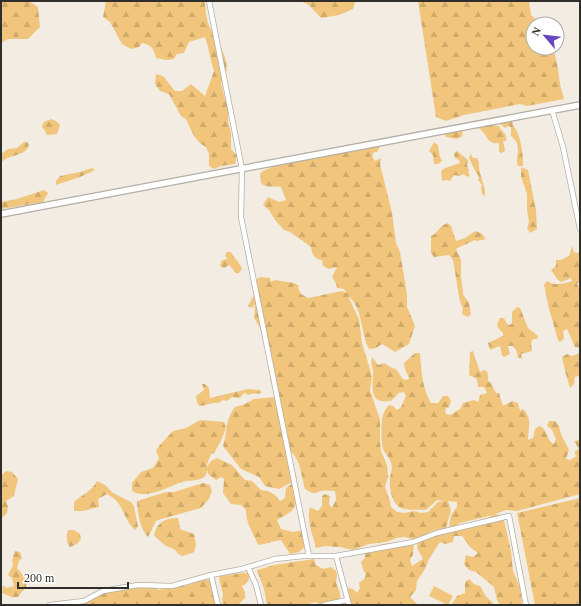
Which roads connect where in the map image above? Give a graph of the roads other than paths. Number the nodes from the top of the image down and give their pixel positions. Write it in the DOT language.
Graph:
graph roads {
  1 [pos="209,1"];
  2 [pos="580,105"];
  3 [pos="552,110"];
  4 [pos="242,169"];
  5 [pos="1,214"];
  6 [pos="580,229"];
  7 [pos="309,556"];
  8 [pos="336,556"];
  9 [pos="248,567"];
  10 [pos="211,575"];
  11 [pos="348,602"];
  12 [pos="50,605"];
  13 [pos="218,605"];
  14 [pos="261,605"];
  15 [pos="324,605"];
  16 [pos="526,605"];
  1 -- 4 [label="street"];
  2 -- 3 [label="street"];
  3 -- 4 [label="street"];
  3 -- 6 [label="street"];
  4 -- 5 [label="street"];
  4 -- 7 [label="street"];
  7 -- 8 [label="street"];
  7 -- 9 [label="street"];
  8 -- 11 [label="street"];
  8 -- 16 [label="street"];
  9 -- 10 [label="street"];
  9 -- 14 [label="street"];
  10 -- 12 [label="street"];
  10 -- 13 [label="street"];
  11 -- 15 [label="street"];
}
